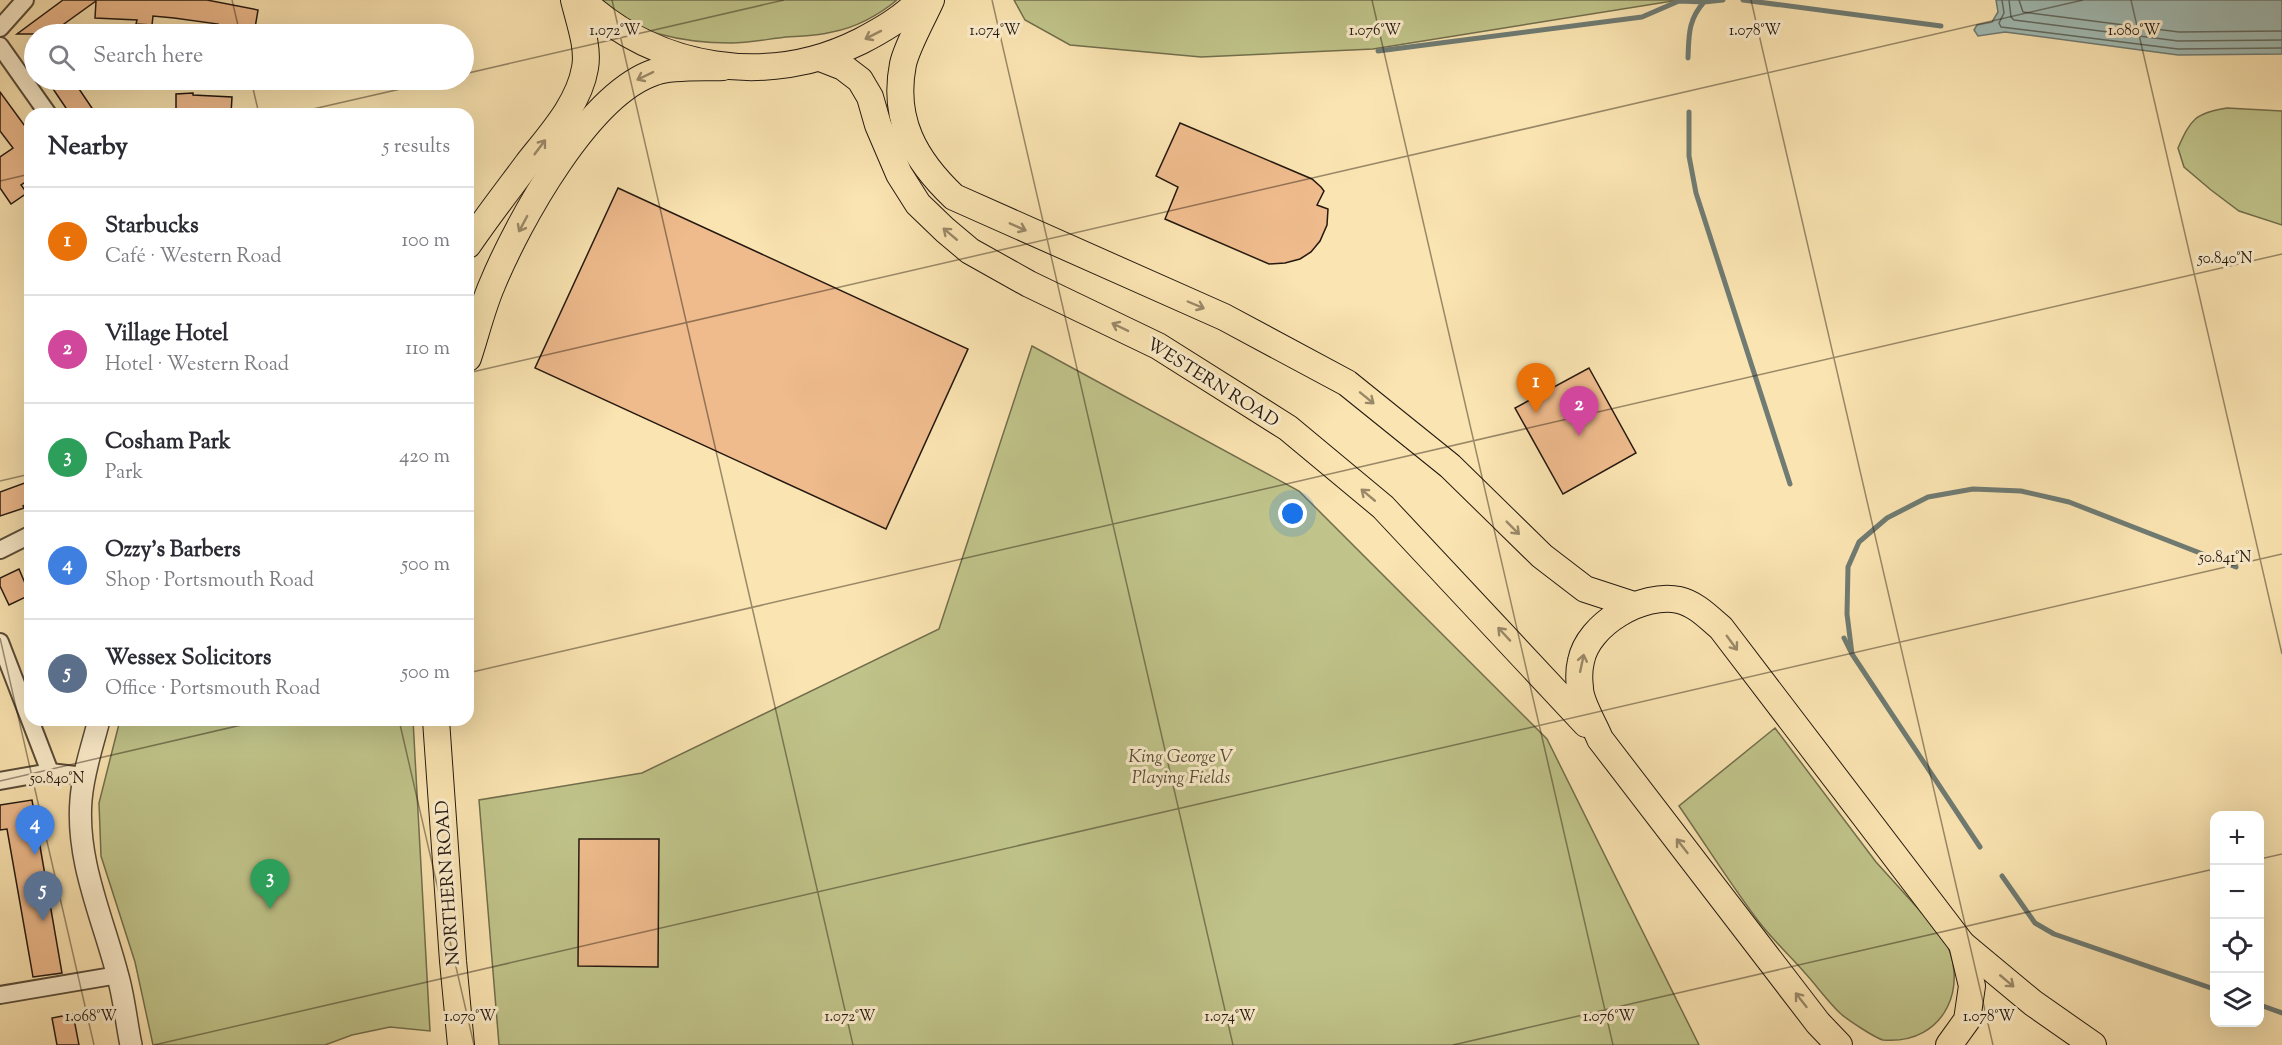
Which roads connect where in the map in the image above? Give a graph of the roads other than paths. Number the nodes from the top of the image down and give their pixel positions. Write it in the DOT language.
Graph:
graph roads {
  1 [pos="25,0"];
  2 [pos="574,0"];
  3 [pos="582,0"];
  4 [pos="920,0"];
  5 [pos="931,0"];
  6 [pos="0,28"];
  7 [pos="0,46"];
  8 [pos="820,58"];
  9 [pos="723,67"];
  10 [pos="24,80"];
  11 [pos="31,90"];
  12 [pos="44,108"];
  13 [pos="474,236"];
  14 [pos="474,340"];
  15 [pos="24,539"];
  16 [pos="0,550"];
  17 [pos="1634,605"];
  18 [pos="0,642"];
  19 [pos="24,704"];
  20 [pos="32,726"];
  21 [pos="97,726"];
  22 [pos="436,726"];
  23 [pos="1600,739"];
  24 [pos="50,772"];
  25 [pos="84,776"];
  26 [pos="0,781"];
  27 [pos="1962,944"];
  28 [pos="118,975"];
  29 [pos="0,995"];
  30 [pos="1818,1034"];
  31 [pos="130,1045"];
  32 [pos="461,1045"];
  33 [pos="1839,1045"];
  34 [pos="1948,1045"];
  35 [pos="2093,1045"];
  1 -- 6 [label="street"];
  13 -- 2 [label="main road, one-way"];
  3 -- 9 [label="main road"];
  4 -- 8 [label="main road, one-way"];
  5 -- 17 [label="main road, one-way"];
  7 -- 10 [label="street"];
  8 -- 9 [label="main road"];
  23 -- 8 [label="main road, WESTERN ROAD, one-way"];
  9 -- 14 [label="main road, one-way"];
  11 -- 12 [label="street"];
  15 -- 16 [label="street"];
  23 -- 17 [label="main road, one-way"];
  17 -- 27 [label="main road, one-way"];
  18 -- 19 [label="street"];
  20 -- 24 [label="street"];
  21 -- 25 [label="street"];
  22 -- 32 [label="main road, NORTHERN ROAD"];
  30 -- 23 [label="main road, one-way"];
  24 -- 25 [label="street"];
  24 -- 26 [label="street"];
  25 -- 28 [label="street"];
  27 -- 34 [label="main road"];
  27 -- 35 [label="main road, one-way"];
  28 -- 29 [label="street"];
  28 -- 31 [label="street"];
  30 -- 33 [label="main road"];
}
